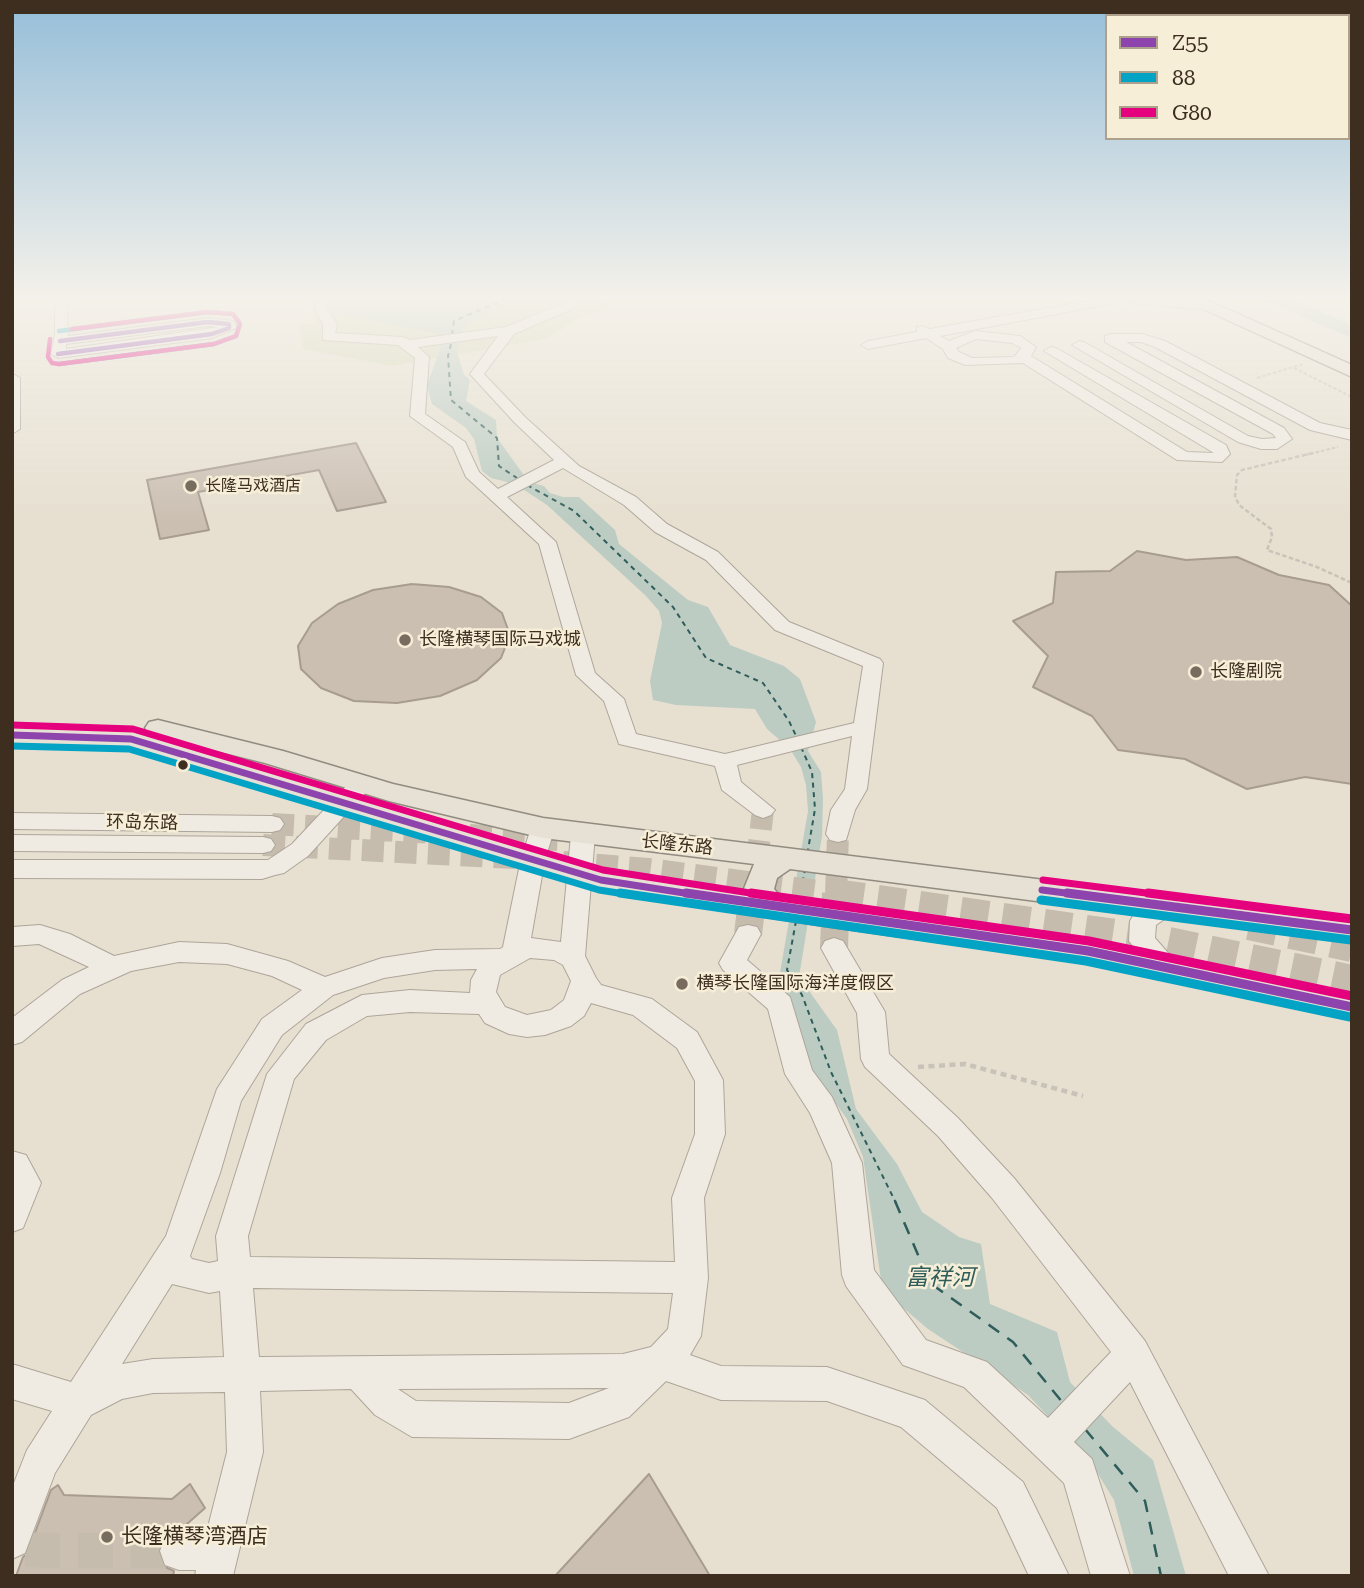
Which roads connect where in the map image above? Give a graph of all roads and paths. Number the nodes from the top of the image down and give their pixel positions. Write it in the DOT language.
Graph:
graph roads {
  1 [pos="421,373"];
  2 [pos="478,373"];
  3 [pos="1049,373"];
  4 [pos="1090,373"];
  5 [pos="1128,373"];
  6 [pos="1173,373"];
  7 [pos="1214,373"];
  8 [pos="1304,373"];
  9 [pos="13,379"];
  10 [pos="1352,397"];
  11 [pos="12,429"];
  12 [pos="1352,435"];
  13 [pos="564,461"];
  14 [pos="497,496"];
  15 [pos="1267,550"];
  16 [pos="1352,583"];
  17 [pos="12,719"];
  18 [pos="864,727"];
  19 [pos="12,735"];
  20 [pos="725,761"];
  21 [pos="353,794"];
  22 [pos="764,810"];
  23 [pos="12,821"];
  24 [pos="543,828"];
  25 [pos="838,834"];
  26 [pos="583,835"];
  27 [pos="12,843"];
  28 [pos="785,858"];
  29 [pos="533,859"];
  30 [pos="12,871"];
  31 [pos="579,874"];
  32 [pos="772,907"];
  33 [pos="1210,911"];
  34 [pos="1352,930"];
  35 [pos="748,934"];
  36 [pos="12,937"];
  37 [pos="61,941"];
  38 [pos="834,948"];
  39 [pos="508,955"];
  40 [pos="113,968"];
  41 [pos="578,970"];
  42 [pos="1189,973"];
  43 [pos="75,985"];
  44 [pos="324,988"];
  45 [pos="486,1004"];
  46 [pos="1352,1007"];
  47 [pos="12,1034"];
  48 [pos="897,1079"];
  49 [pos="1083,1096"];
  50 [pos="12,1164"];
  51 [pos="12,1219"];
  52 [pos="172,1257"];
  53 [pos="235,1272"];
  54 [pos="692,1278"];
  55 [pos="1133,1353"];
  56 [pos="661,1362"];
  57 [pos="359,1372"];
  58 [pos="242,1374"];
  59 [pos="12,1381"];
  60 [pos="79,1402"];
  61 [pos="1049,1443"];
  62 [pos="17,1547"];
  63 [pos="179,1551"];
  64 [pos="217,1563"];
  65 [pos="1050,1576"];
  66 [pos="1111,1576"];
  67 [pos="1250,1576"];
  1 -- 14 [label="street"];
  2 -- 13 [label="street"];
  3 -- 4 [label="street"];
  5 -- 6 [label="street"];
  7 -- 12 [label="street"];
  8 -- 10 [label="path"];
  9 -- 11 [label="street"];
  13 -- 14 [label="street"];
  13 -- 18 [label="street"];
  14 -- 20 [label="street"];
  15 -- 16 [label="path"];
  17 -- 21 [label="main road, 长隆东路"];
  18 -- 20 [label="street"];
  18 -- 25 [label="street"];
  19 -- 21 [label="main road, 长隆东路"];
  20 -- 22 [label="street"];
  21 -- 24 [label="main road, 长隆东路"];
  21 -- 29 [label="main road, 长隆东路"];
  21 -- 30 [label="street"];
  23 -- 27 [label="street, 环岛东路"];
  24 -- 26 [label="main road, 长隆东路"];
  24 -- 29 [label="street"];
  26 -- 28 [label="main road, 长隆东路"];
  26 -- 31 [label="street"];
  28 -- 32 [label="main road"];
  28 -- 33 [label="main road, 长隆东路"];
  29 -- 31 [label="main road, 长隆东路"];
  29 -- 39 [label="street"];
  31 -- 32 [label="main road, 长隆东路"];
  31 -- 41 [label="street"];
  32 -- 42 [label="main road, 长隆东路"];
  33 -- 34 [label="main road, 长隆东路"];
  33 -- 42 [label="street"];
  35 -- 61 [label="street"];
  36 -- 37 [label="street"];
  37 -- 40 [label="street"];
  37 -- 43 [label="street"];
  38 -- 48 [label="street"];
  39 -- 41 [label="street"];
  39 -- 44 [label="street"];
  39 -- 45 [label="street"];
  40 -- 43 [label="street"];
  40 -- 44 [label="street"];
  41 -- 45 [label="street"];
  41 -- 54 [label="street"];
  42 -- 46 [label="main road, 长隆东路"];
  43 -- 47 [label="street"];
  44 -- 52 [label="street"];
  45 -- 53 [label="street"];
  48 -- 49 [label="path"];
  48 -- 55 [label="street"];
  50 -- 51 [label="street"];
  52 -- 53 [label="street"];
  52 -- 60 [label="street"];
  53 -- 54 [label="street"];
  53 -- 58 [label="street"];
  54 -- 56 [label="street"];
  55 -- 61 [label="street"];
  55 -- 67 [label="street"];
  56 -- 57 [label="street"];
  56 -- 57 [label="street"];
  56 -- 65 [label="street"];
  57 -- 58 [label="street"];
  58 -- 60 [label="street"];
  58 -- 64 [label="street"];
  59 -- 60 [label="street"];
  60 -- 62 [label="street"];
  61 -- 66 [label="street"];
  63 -- 64 [label="street"];
}
